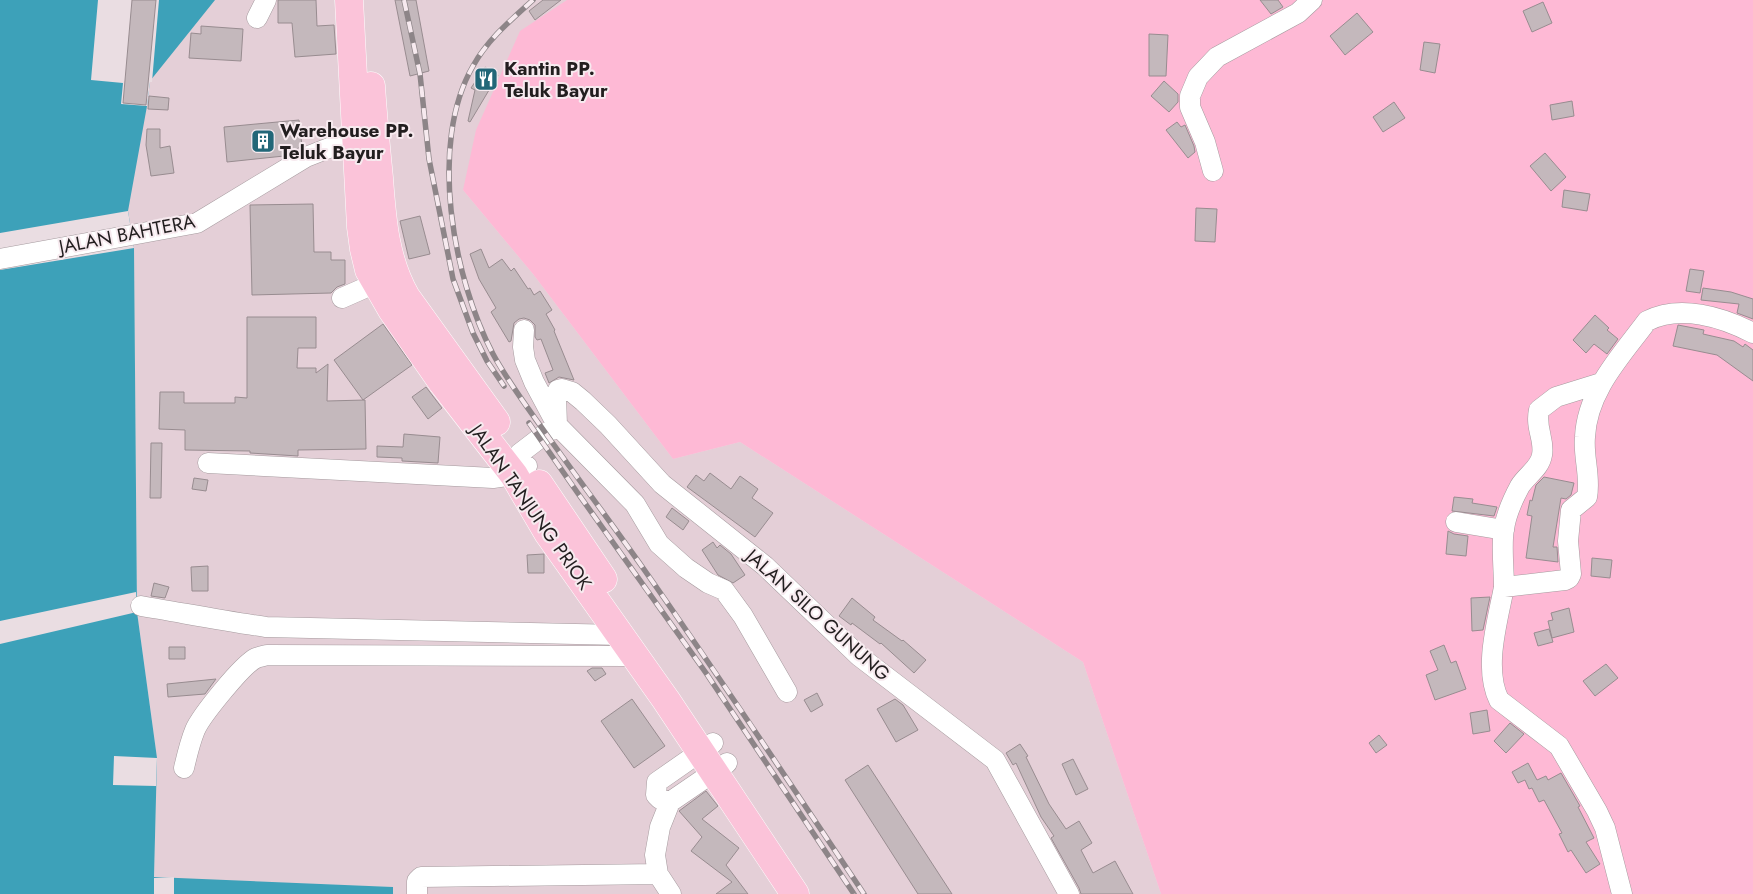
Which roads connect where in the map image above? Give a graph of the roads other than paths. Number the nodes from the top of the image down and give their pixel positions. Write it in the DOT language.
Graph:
graph roads {
  1 [pos="266,0"];
  2 [pos="349,0"];
  3 [pos="364,0"];
  4 [pos="1312,0"];
  5 [pos="257,18"];
  6 [pos="356,142"];
  7 [pos="1213,171"];
  8 [pos="0,259"];
  9 [pos="376,283"];
  10 [pos="342,298"];
  11 [pos="524,330"];
  12 [pos="1753,334"];
  13 [pos="1601,383"];
  14 [pos="557,425"];
  15 [pos="208,463"];
  16 [pos="520,465"];
  17 [pos="1456,522"];
  18 [pos="1504,530"];
  19 [pos="1504,586"];
  20 [pos="141,606"];
  21 [pos="629,645"];
  22 [pos="787,692"];
  23 [pos="714,757"];
  24 [pos="184,768"];
  25 [pos="658,874"];
  26 [pos="556,885"];
  27 [pos="417,894"];
  28 [pos="671,894"];
  29 [pos="795,894"];
  30 [pos="814,894"];
  31 [pos="1069,894"];
  32 [pos="1622,894"];
  1 -- 5 [label="street"];
  2 -- 6 [label="highway, JALAN TANJUNG PRIOK"];
  3 -- 16 [label="highway, JALAN TANJUNG PRIOK"];
  4 -- 7 [label="street"];
  6 -- 8 [label="street, JALAN BAHTERA"];
  6 -- 9 [label="highway, JALAN TANJUNG PRIOK"];
  9 -- 10 [label="street"];
  9 -- 16 [label="highway, JALAN TANJUNG PRIOK"];
  11 -- 14 [label="street"];
  12 -- 13 [label="street"];
  13 -- 18 [label="street"];
  13 -- 19 [label="street"];
  14 -- 16 [label="street"];
  14 -- 22 [label="street"];
  14 -- 31 [label="street, JALAN SILO GUNUNG"];
  15 -- 16 [label="street"];
  16 -- 21 [label="highway, JALAN TANJUNG PRIOK"];
  16 -- 23 [label="highway, JALAN TANJUNG PRIOK"];
  17 -- 18 [label="street"];
  18 -- 19 [label="street"];
  19 -- 32 [label="street"];
  20 -- 21 [label="street"];
  21 -- 23 [label="highway, JALAN TANJUNG PRIOK"];
  21 -- 24 [label="street"];
  23 -- 25 [label="street"];
  23 -- 29 [label="highway, JALAN TANJUNG PRIOK"];
  23 -- 30 [label="highway, JALAN TANJUNG PRIOK"];
  25 -- 26 [label="street"];
  25 -- 28 [label="street"];
  26 -- 27 [label="street"];
}
